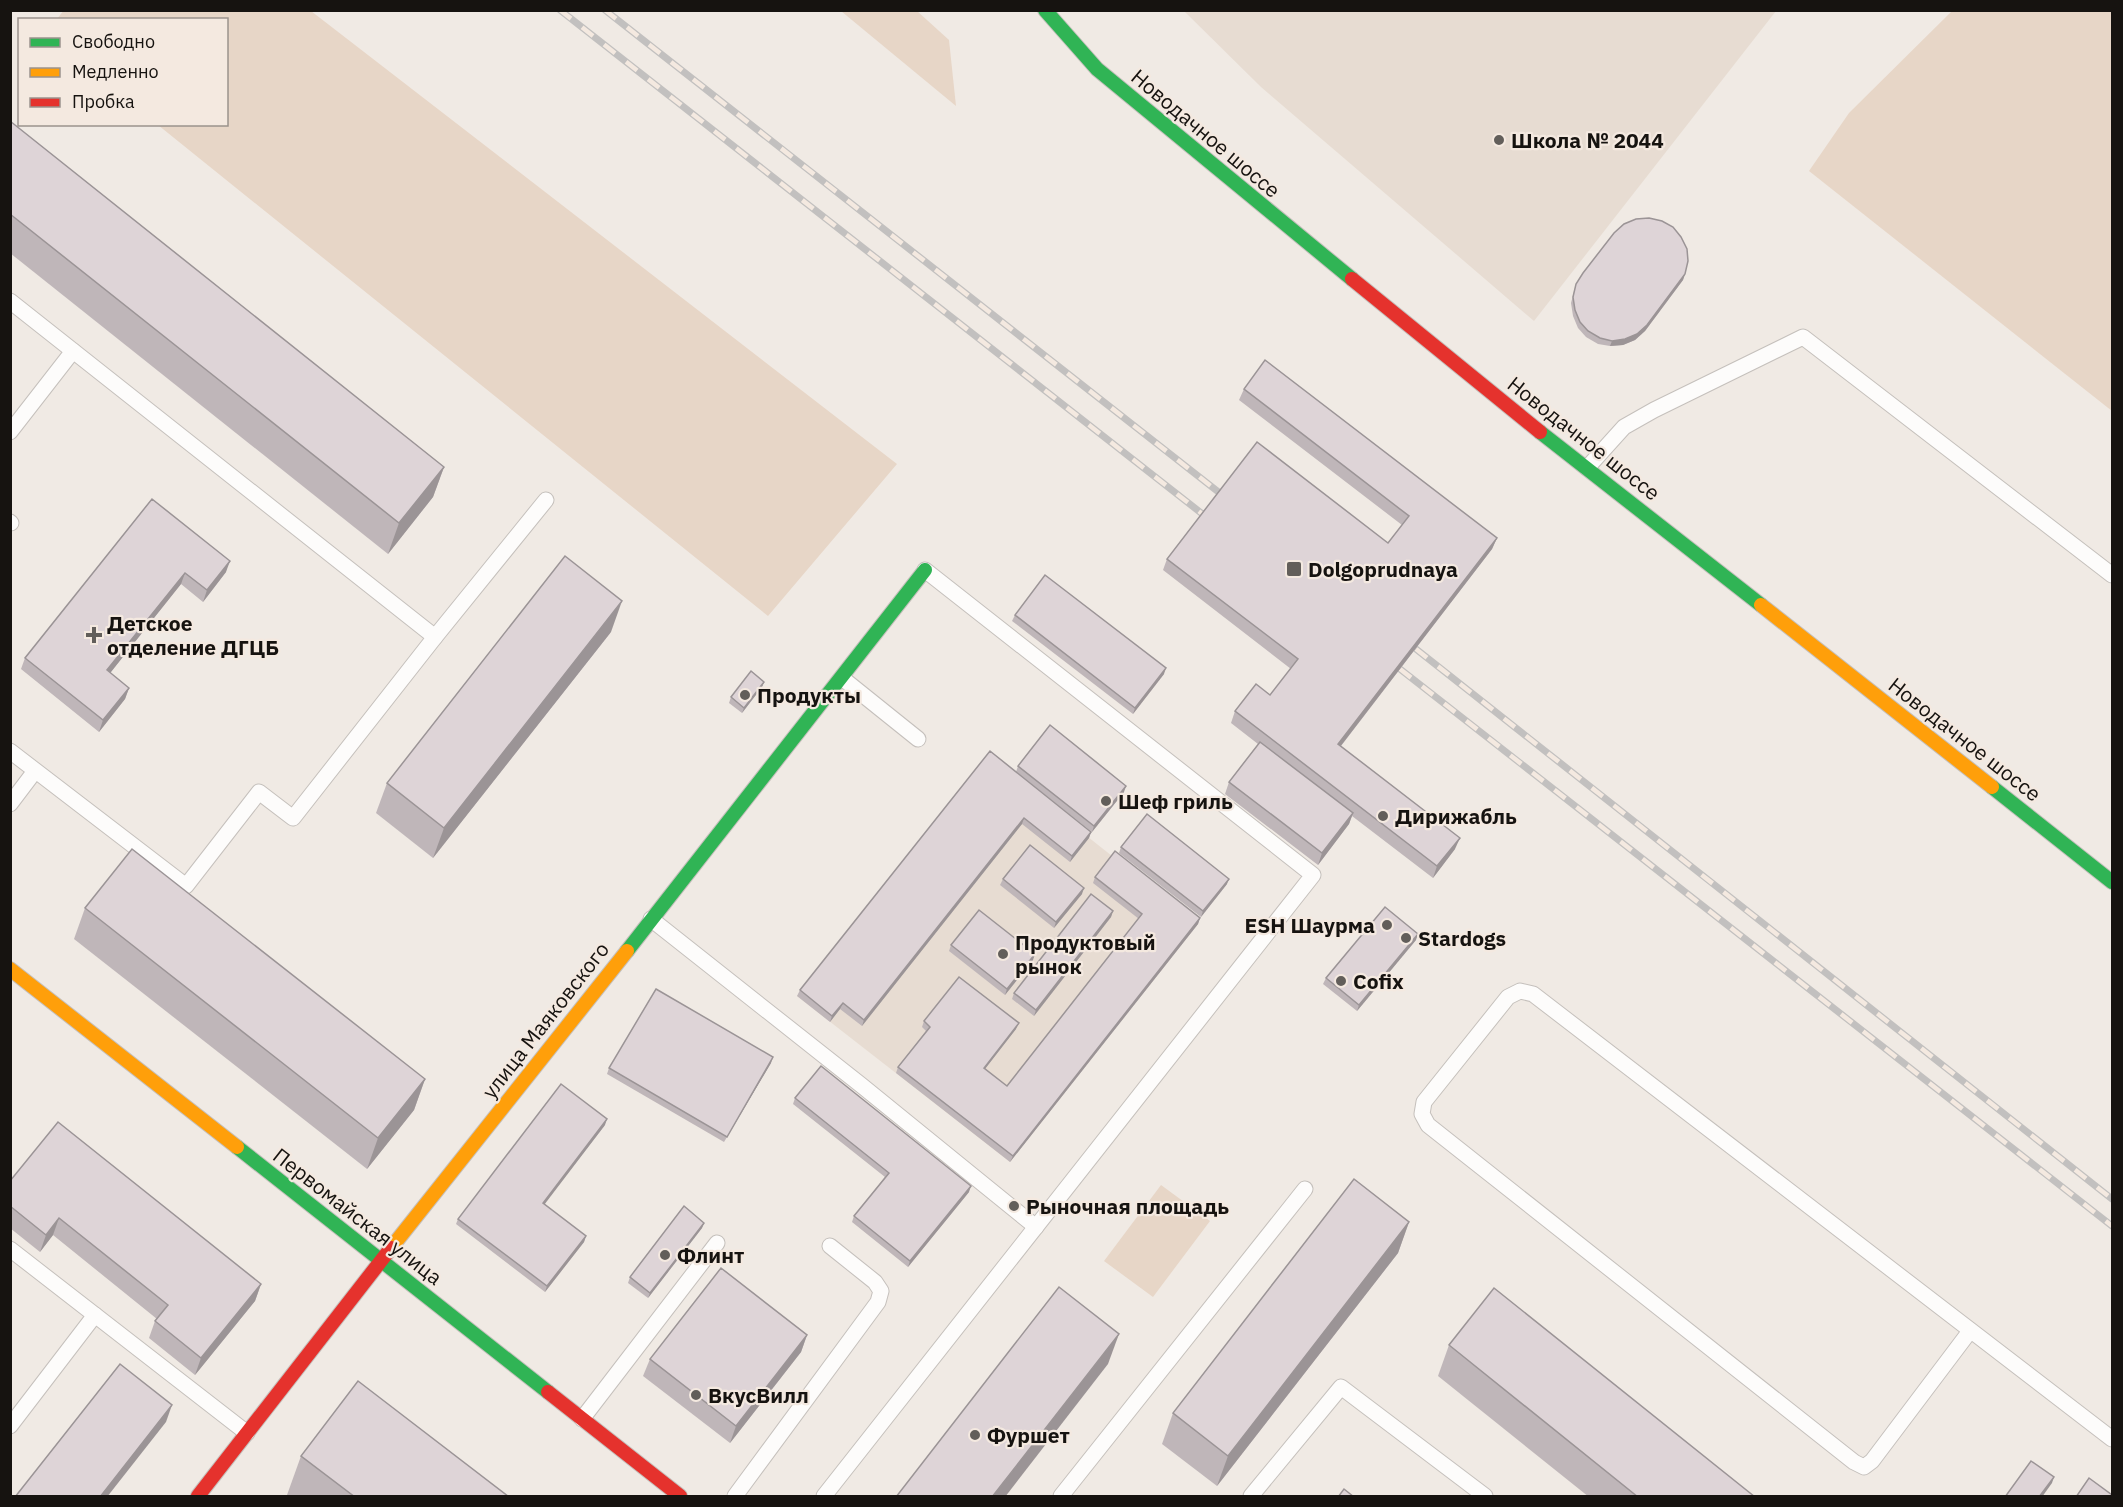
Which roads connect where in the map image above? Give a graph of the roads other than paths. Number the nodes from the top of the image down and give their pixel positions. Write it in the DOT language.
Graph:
graph roads {
  1 [pos="1045,10"];
  2 [pos="10,301"];
  3 [pos="73,351"];
  4 [pos="10,432"];
  5 [pos="1587,468"];
  6 [pos="546,500"];
  7 [pos="925,570"];
  8 [pos="2112,575"];
  9 [pos="435,637"];
  10 [pos="842,678"];
  11 [pos="918,739"];
  12 [pos="10,751"];
  13 [pos="35,771"];
  14 [pos="10,804"];
  15 [pos="2112,882"];
  16 [pos="651,919"];
  17 [pos="10,969"];
  18 [pos="1305,1190"];
  19 [pos="1036,1227"];
  20 [pos="717,1243"];
  21 [pos="830,1246"];
  22 [pos="10,1249"];
  23 [pos="381,1261"];
  24 [pos="95,1315"];
  25 [pos="1970,1331"];
  26 [pos="582,1419"];
  27 [pos="10,1426"];
  28 [pos="246,1433"];
  29 [pos="2112,1439"];
  30 [pos="198,1497"];
  31 [pos="680,1497"];
  32 [pos="735,1497"];
  33 [pos="824,1497"];
  34 [pos="1061,1497"];
  35 [pos="1251,1497"];
  36 [pos="1485,1497"];
  1 -- 5 [label="street, Новодачное шоссе"];
  2 -- 3 [label="lane"];
  3 -- 4 [label="lane"];
  3 -- 9 [label="lane"];
  5 -- 8 [label="lane"];
  5 -- 15 [label="street, Новодачное шоссе"];
  6 -- 9 [label="lane"];
  7 -- 10 [label="street, улица Маяковского"];
  7 -- 19 [label="lane"];
  9 -- 13 [label="lane"];
  10 -- 11 [label="lane"];
  10 -- 16 [label="street, улица Маяковского"];
  12 -- 13 [label="lane"];
  13 -- 14 [label="lane"];
  16 -- 19 [label="lane"];
  16 -- 23 [label="street, улица Маяковского"];
  17 -- 23 [label="street, Первомайская улица"];
  18 -- 34 [label="lane"];
  19 -- 33 [label="lane"];
  20 -- 26 [label="lane"];
  21 -- 32 [label="lane"];
  22 -- 24 [label="lane"];
  23 -- 26 [label="street, Первомайская улица"];
  23 -- 28 [label="street, улица Маяковского"];
  24 -- 27 [label="lane"];
  24 -- 28 [label="lane"];
  25 -- 25 [label="lane"];
  25 -- 29 [label="lane"];
  26 -- 31 [label="street, Первомайская улица"];
  28 -- 30 [label="street, улица Маяковского"];
  35 -- 36 [label="lane"];
}
